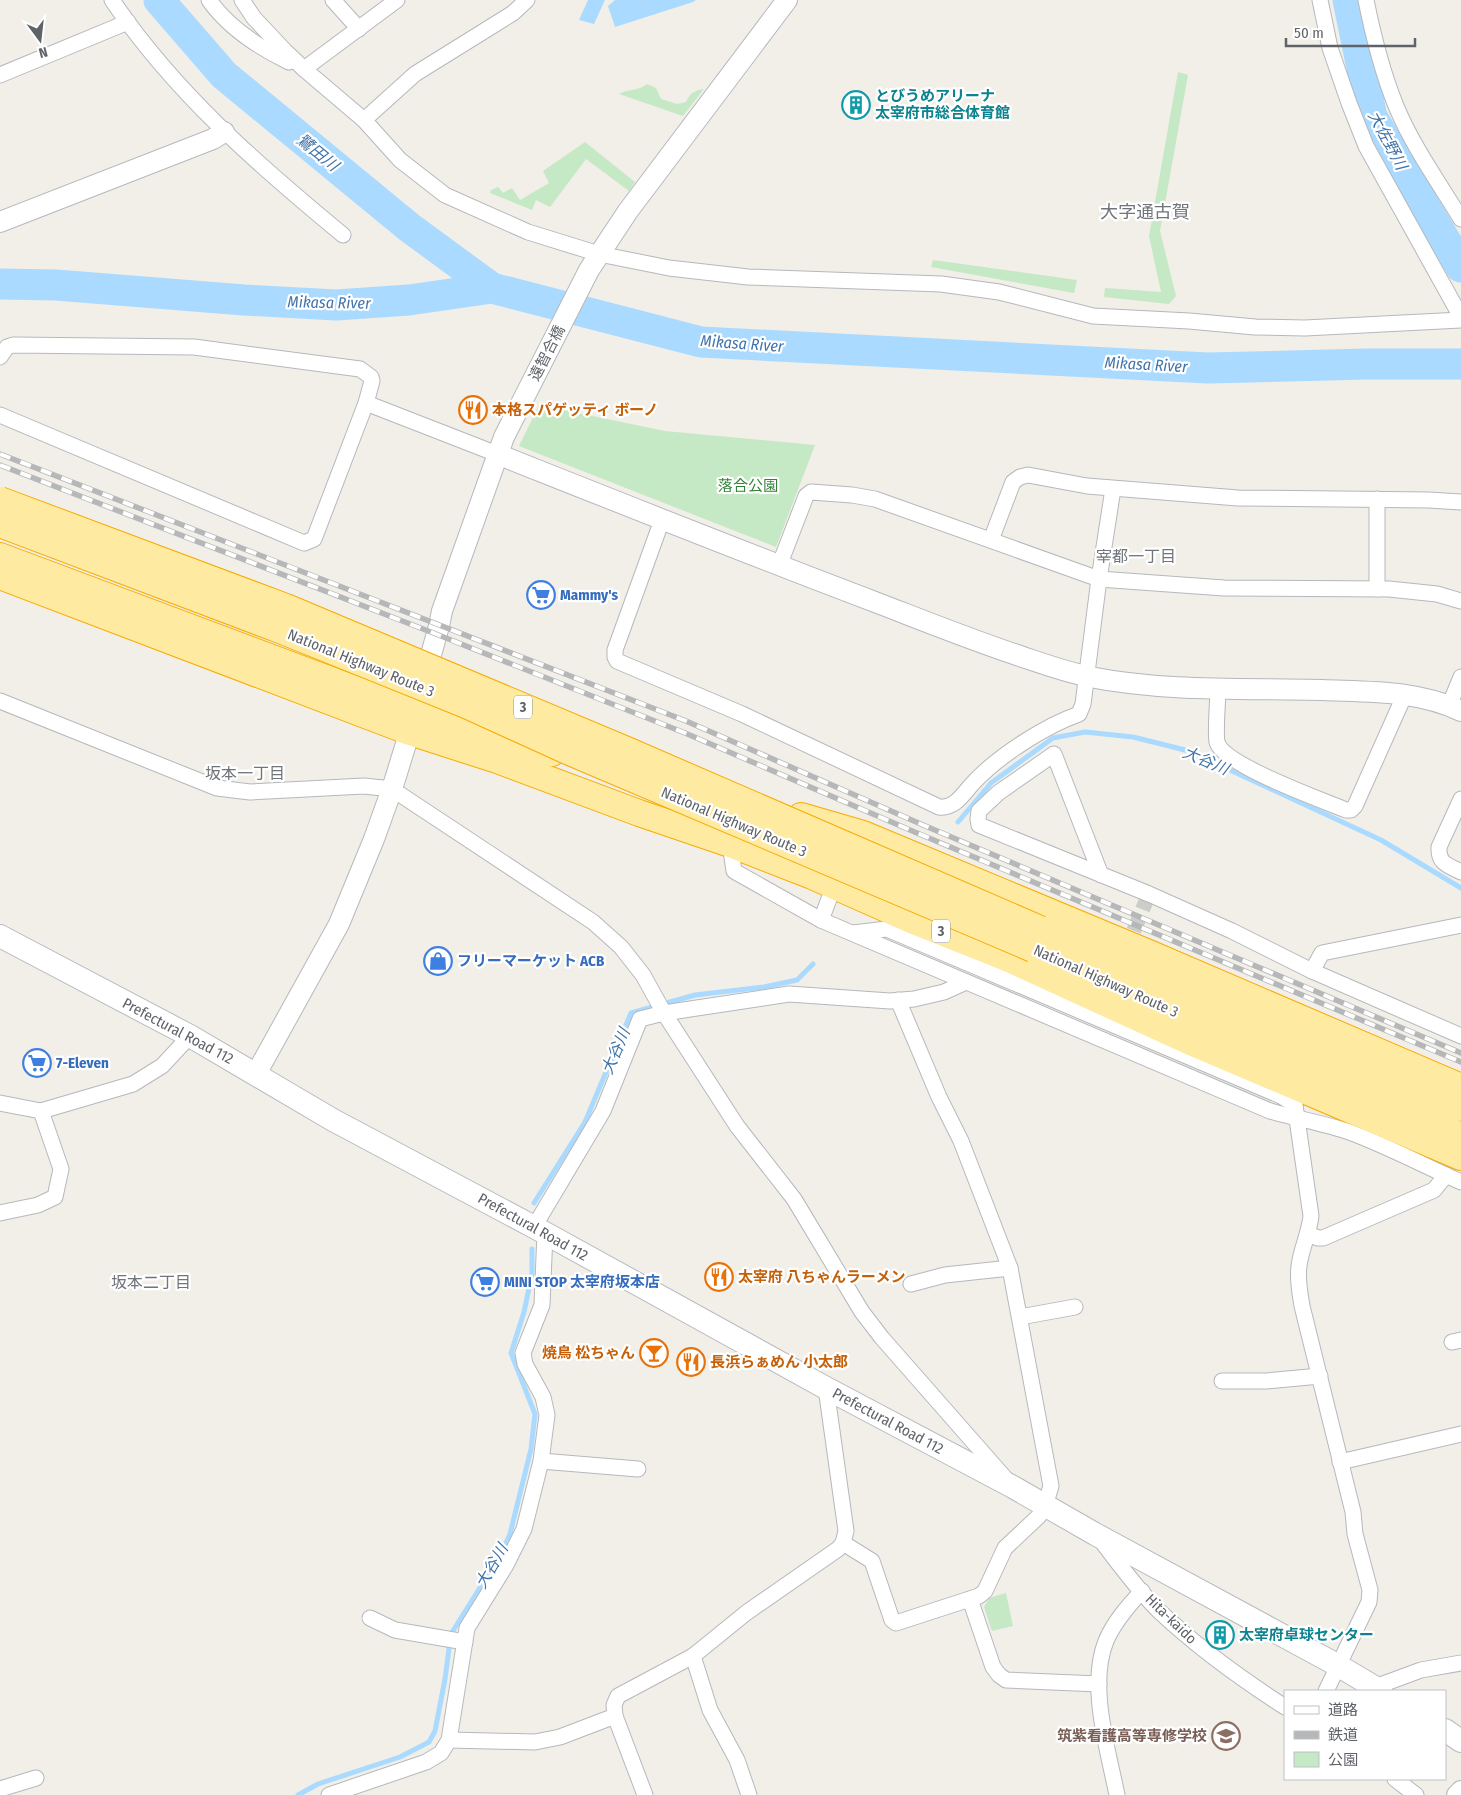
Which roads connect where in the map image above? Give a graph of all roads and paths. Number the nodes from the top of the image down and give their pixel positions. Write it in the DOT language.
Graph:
graph roads {
  1 [pos="112,0"];
  2 [pos="209,0"];
  3 [pos="333,0"];
  4 [pos="396,0"];
  5 [pos="527,0"];
  6 [pos="787,0"];
  7 [pos="1320,0"];
  8 [pos="1366,0"];
  9 [pos="245,1"];
  10 [pos="128,22"];
  11 [pos="359,29"];
  12 [pos="304,69"];
  13 [pos="0,75"];
  14 [pos="364,120"];
  15 [pos="224,132"];
  16 [pos="1461,219"];
  17 [pos="0,222"];
  18 [pos="343,235"];
  19 [pos="594,262"];
  20 [pos="1461,318"];
  21 [pos="0,357"];
  22 [pos="366,403"];
  23 [pos="0,415"];
  24 [pos="501,446"];
  25 [pos="1113,489"];
  26 [pos="0,500"];
  27 [pos="1378,500"];
  28 [pos="1461,502"];
  29 [pos="662,520"];
  30 [pos="0,524"];
  31 [pos="991,540"];
  32 [pos="0,556"];
  33 [pos="780,566"];
  34 [pos="0,576"];
  35 [pos="1099,579"];
  36 [pos="1377,589"];
  37 [pos="1461,601"];
  38 [pos="1087,676"];
  39 [pos="1461,677"];
  40 [pos="1218,688"];
  41 [pos="1404,694"];
  42 [pos="0,701"];
  43 [pos="1455,709"];
  44 [pos="413,722"];
  45 [pos="392,788"];
  46 [pos="1461,799"];
  47 [pos="730,844"];
  48 [pos="1461,872"];
  49 [pos="1101,875"];
  50 [pos="834,886"];
  51 [pos="821,920"];
  52 [pos="1461,925"];
  53 [pos="853,933"];
  54 [pos="0,936"];
  55 [pos="1036,939"];
  56 [pos="1312,970"];
  57 [pos="966,982"];
  58 [pos="898,1000"];
  59 [pos="664,1013"];
  60 [pos="190,1036"];
  61 [pos="1461,1036"];
  62 [pos="256,1074"];
  63 [pos="1461,1087"];
  64 [pos="0,1103"];
  65 [pos="1461,1108"];
  66 [pos="41,1111"];
  67 [pos="1296,1119"];
  68 [pos="1461,1136"];
  69 [pos="1453,1166"];
  70 [pos="1461,1182"];
  71 [pos="0,1213"];
  72 [pos="540,1230"];
  73 [pos="1308,1234"];
  74 [pos="1010,1268"];
  75 [pos="911,1284"];
  76 [pos="1074,1307"];
  77 [pos="1020,1317"];
  78 [pos="1320,1376"];
  79 [pos="1222,1380"];
  80 [pos="826,1388"];
  81 [pos="1461,1434"];
  82 [pos="541,1461"];
  83 [pos="1340,1462"];
  84 [pos="638,1469"];
  85 [pos="1013,1487"];
  86 [pos="1045,1506"];
  87 [pos="1095,1534"];
  88 [pos="843,1543"];
  89 [pos="1142,1591"];
  90 [pos="970,1599"];
  91 [pos="370,1618"];
  92 [pos="465,1642"];
  93 [pos="693,1656"];
  94 [pos="1461,1663"];
  95 [pos="1339,1666"];
  96 [pos="1099,1684"];
  97 [pos="1378,1689"];
  98 [pos="1327,1690"];
  99 [pos="1284,1707"];
  100 [pos="615,1716"];
  101 [pos="1446,1731"];
  102 [pos="449,1740"];
  103 [pos="1461,1741"];
  104 [pos="36,1778"];
  105 [pos="1396,1780"];
  106 [pos="0,1789"];
  107 [pos="1461,1791"];
  108 [pos="329,1795"];
  109 [pos="645,1795"];
  110 [pos="749,1795"];
  111 [pos="1117,1795"];
  112 [pos="1416,1795"];
  113 [pos="1457,1795"];
  1 -- 10 [label="street"];
  2 -- 12 [label="street"];
  3 -- 11 [label="street"];
  4 -- 11 [label="street"];
  5 -- 14 [label="street"];
  6 -- 19 [label="street, 遠智合橋"];
  7 -- 20 [label="street"];
  8 -- 16 [label="street"];
  9 -- 12 [label="street"];
  10 -- 13 [label="street"];
  10 -- 15 [label="street"];
  11 -- 12 [label="street"];
  12 -- 14 [label="street"];
  14 -- 19 [label="street"];
  15 -- 17 [label="street"];
  15 -- 18 [label="street"];
  19 -- 20 [label="street"];
  19 -- 24 [label="street, 遠智合橋"];
  21 -- 22 [label="street"];
  22 -- 23 [label="street"];
  22 -- 24 [label="street"];
  24 -- 29 [label="street"];
  24 -- 44 [label="street, 遠智合橋"];
  25 -- 27 [label="street"];
  25 -- 31 [label="street"];
  25 -- 35 [label="street"];
  26 -- 55 [label="highway, National Highway Route 3 / 3, bridge"];
  27 -- 28 [label="street"];
  27 -- 36 [label="street"];
  29 -- 33 [label="street"];
  29 -- 38 [label="street"];
  30 -- 55 [label="highway, National Highway Route 3 / 3, bridge"];
  31 -- 33 [label="street"];
  31 -- 35 [label="street"];
  32 -- 44 [label="highway, 3"];
  33 -- 38 [label="street"];
  34 -- 44 [label="highway, 3"];
  35 -- 36 [label="street"];
  35 -- 38 [label="street"];
  36 -- 37 [label="street"];
  38 -- 40 [label="street"];
  39 -- 43 [label="street"];
  40 -- 41 [label="street"];
  40 -- 41 [label="street"];
  41 -- 43 [label="street"];
  42 -- 45 [label="street"];
  44 -- 45 [label="street, 遠智合橋"];
  44 -- 47 [label="highway, 3"];
  44 -- 63 [label="highway, 3"];
  45 -- 59 [label="street"];
  45 -- 62 [label="street, 遠智合橋"];
  46 -- 48 [label="street"];
  47 -- 50 [label="highway, 3"];
  47 -- 51 [label="street"];
  49 -- 49 [label="street"];
  49 -- 56 [label="street"];
  50 -- 51 [label="street"];
  50 -- 69 [label="highway, 3"];
  51 -- 53 [label="street"];
  52 -- 56 [label="street"];
  53 -- 57 [label="street"];
  53 -- 67 [label="street"];
  54 -- 60 [label="main road, Prefectural Road 112"];
  55 -- 65 [label="highway, National Highway Route 3 / 3"];
  55 -- 68 [label="highway, National Highway Route 3 / 3"];
  56 -- 61 [label="street"];
  57 -- 58 [label="street"];
  57 -- 67 [label="street"];
  58 -- 59 [label="street"];
  58 -- 74 [label="street"];
  59 -- 72 [label="street"];
  59 -- 85 [label="street"];
  60 -- 62 [label="main road, Prefectural Road 112"];
  60 -- 66 [label="street"];
  62 -- 72 [label="main road, Prefectural Road 112"];
  64 -- 66 [label="street"];
  66 -- 71 [label="street"];
  67 -- 69 [label="street"];
  67 -- 73 [label="street"];
  69 -- 70 [label="street"];
  69 -- 73 [label="street"];
  72 -- 80 [label="main road, Prefectural Road 112"];
  72 -- 82 [label="street"];
  73 -- 78 [label="street"];
  74 -- 75 [label="street"];
  74 -- 77 [label="street"];
  76 -- 77 [label="street"];
  77 -- 86 [label="street"];
  78 -- 79 [label="street"];
  78 -- 83 [label="street"];
  80 -- 85 [label="main road, Prefectural Road 112"];
  80 -- 88 [label="street"];
  81 -- 83 [label="street"];
  82 -- 84 [label="street"];
  82 -- 92 [label="street"];
  83 -- 95 [label="street"];
  85 -- 86 [label="main road, Prefectural Road 112"];
  86 -- 87 [label="main road, Prefectural Road 112"];
  86 -- 90 [label="street"];
  87 -- 89 [label="street, Hita-kaido"];
  87 -- 95 [label="main road, Prefectural Road 112"];
  88 -- 90 [label="street"];
  88 -- 93 [label="street"];
  89 -- 96 [label="street"];
  89 -- 99 [label="street, Hita-kaido"];
  90 -- 96 [label="street"];
  91 -- 92 [label="street"];
  92 -- 102 [label="street"];
  93 -- 100 [label="street"];
  93 -- 110 [label="street"];
  94 -- 97 [label="street"];
  95 -- 97 [label="main road, Prefectural Road 112"];
  95 -- 98 [label="street"];
  96 -- 111 [label="street"];
  100 -- 102 [label="street"];
  100 -- 109 [label="street"];
  101 -- 103 [label="main road"];
  102 -- 108 [label="street"];
  104 -- 106 [label="street"];
  105 -- 112 [label="street"];
  107 -- 113 [label="street"];
}
